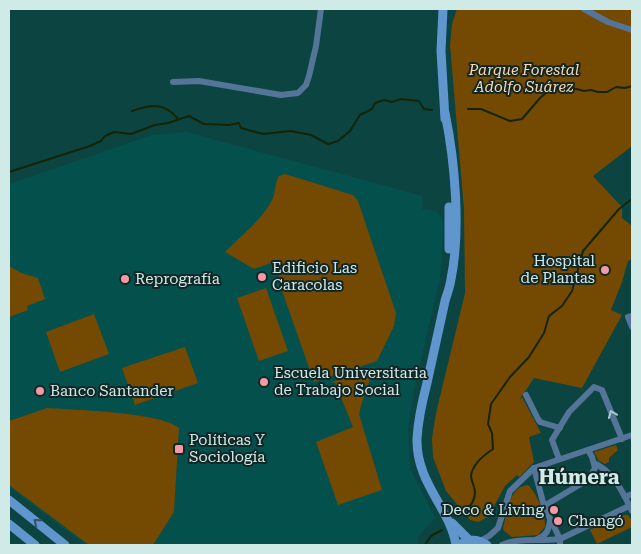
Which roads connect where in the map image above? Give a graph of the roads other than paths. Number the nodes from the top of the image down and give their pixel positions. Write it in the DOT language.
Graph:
graph roads {
  1 [pos="321,9"];
  2 [pos="443,9"];
  3 [pos="450,9"];
  4 [pos="584,9"];
  5 [pos="442,26"];
  6 [pos="632,30"];
  7 [pos="173,82"];
  8 [pos="630,317"];
  9 [pos="632,327"];
  10 [pos="526,395"];
  11 [pos="560,428"];
  12 [pos="632,435"];
  13 [pos="622,439"];
  14 [pos="588,450"];
  15 [pos="559,459"];
  16 [pos="594,463"];
  17 [pos="534,468"];
  18 [pos="606,469"];
  19 [pos="594,471"];
  20 [pos="517,484"];
  21 [pos="538,488"];
  22 [pos="632,494"];
  23 [pos="625,497"];
  24 [pos="9,500"];
  25 [pos="544,506"];
  26 [pos="631,508"];
  27 [pos="441,510"];
  28 [pos="550,519"];
  29 [pos="9,524"];
  30 [pos="469,540"];
  31 [pos="533,541"];
  32 [pos="560,542"];
  33 [pos="484,543"];
  34 [pos="35,545"];
  35 [pos="65,545"];
  36 [pos="456,545"];
  37 [pos="460,545"];
  38 [pos="502,545"];
  1 -- 7 [label="street"];
  2 -- 5 [label="main road"];
  3 -- 5 [label="main road"];
  4 -- 6 [label="street"];
  5 -- 27 [label="main road"];
  8 -- 9 [label="street"];
  10 -- 11 [label="street"];
  13 -- 11 [label="street, one-way"];
  11 -- 15 [label="street"];
  12 -- 13 [label="street"];
  13 -- 14 [label="street"];
  14 -- 15 [label="street"];
  14 -- 16 [label="street"];
  15 -- 17 [label="street"];
  16 -- 18 [label="street"];
  16 -- 19 [label="street"];
  17 -- 20 [label="street"];
  17 -- 21 [label="street"];
  18 -- 19 [label="street"];
  18 -- 23 [label="street"];
  19 -- 25 [label="street"];
  20 -- 21 [label="street"];
  20 -- 33 [label="street"];
  21 -- 25 [label="street"];
  22 -- 23 [label="street"];
  23 -- 26 [label="street"];
  35 -- 24 [label="main road, one-way"];
  25 -- 28 [label="street"];
  26 -- 32 [label="street"];
  27 -- 30 [label="main road"];
  27 -- 36 [label="main road"];
  28 -- 31 [label="street"];
  28 -- 32 [label="street"];
  29 -- 34 [label="main road"];
  30 -- 33 [label="main road"];
  30 -- 37 [label="main road"];
  31 -- 32 [label="street"];
  31 -- 38 [label="street"];
}
